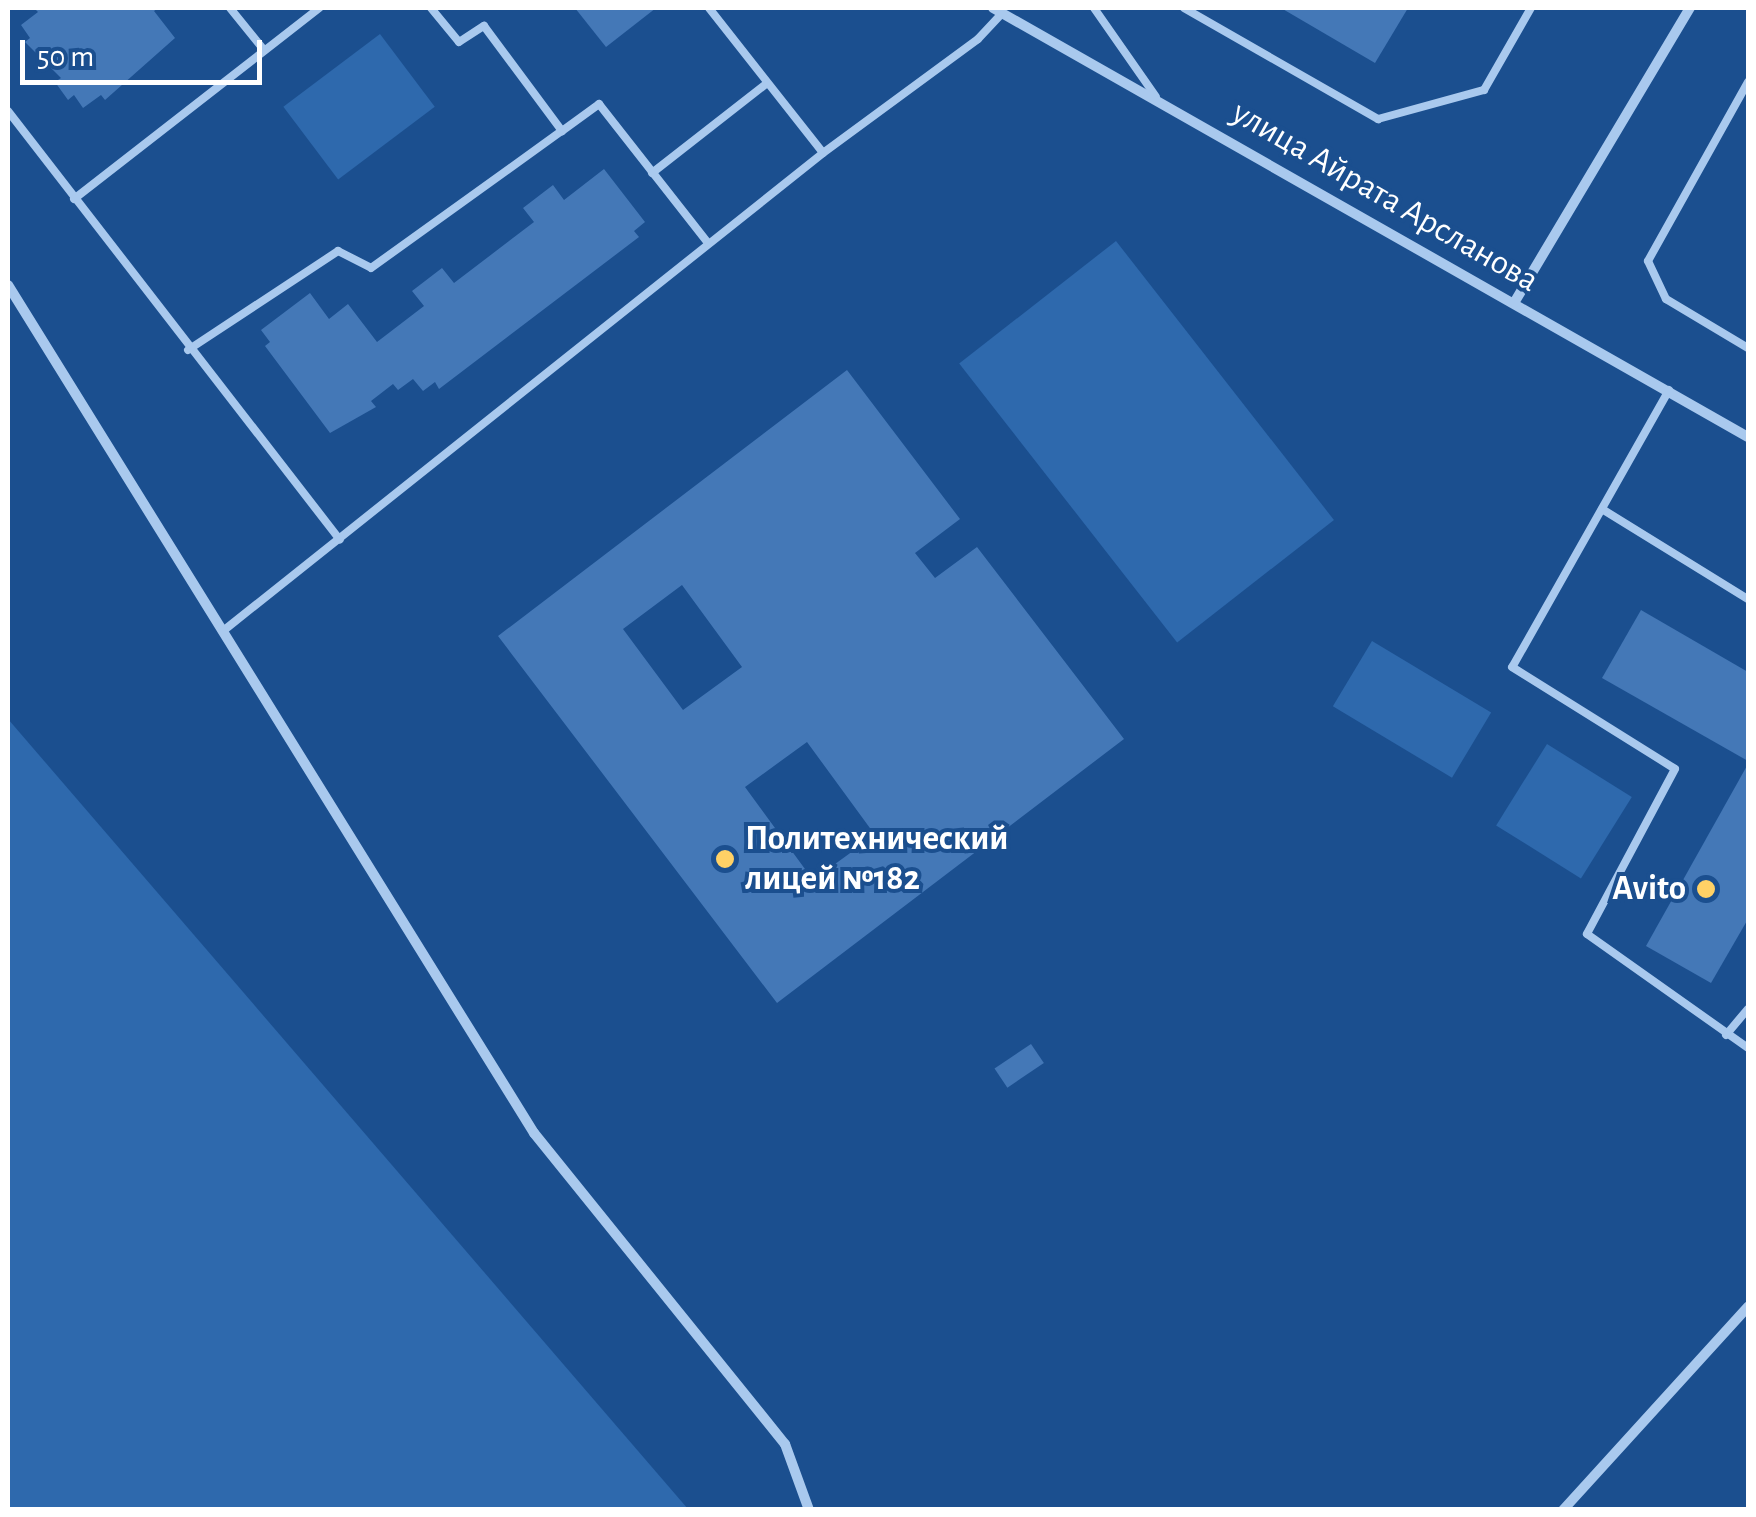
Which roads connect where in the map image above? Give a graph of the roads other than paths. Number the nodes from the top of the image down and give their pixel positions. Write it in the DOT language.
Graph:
graph roads {
  1 [pos="230,8"];
  2 [pos="319,8"];
  3 [pos="431,8"];
  4 [pos="709,8"];
  5 [pos="1094,8"];
  6 [pos="1184,8"];
  7 [pos="1531,8"];
  8 [pos="1690,8"];
  9 [pos="997,10"];
  10 [pos="264,50"];
  11 [pos="768,82"];
  12 [pos="1748,82"];
  13 [pos="1156,97"];
  14 [pos="8,111"];
  15 [pos="562,131"];
  16 [pos="823,153"];
  17 [pos="652,173"];
  18 [pos="74,199"];
  19 [pos="708,244"];
  20 [pos="8,286"];
  21 [pos="1514,303"];
  22 [pos="1748,348"];
  23 [pos="188,350"];
  24 [pos="1668,390"];
  25 [pos="1748,438"];
  26 [pos="1602,509"];
  27 [pos="340,540"];
  28 [pos="1748,599"];
  29 [pos="223,631"];
  30 [pos="1748,1009"];
  31 [pos="1726,1035"];
  32 [pos="1748,1048"];
  33 [pos="1748,1307"];
  34 [pos="808,1510"];
  35 [pos="1563,1510"];
  1 -- 10 [label="lane"];
  2 -- 10 [label="lane"];
  3 -- 15 [label="lane"];
  4 -- 11 [label="lane"];
  5 -- 13 [label="lane"];
  6 -- 7 [label="lane"];
  8 -- 21 [label="street"];
  9 -- 13 [label="street, улица Айрата Арсланова"];
  9 -- 16 [label="lane"];
  10 -- 18 [label="lane"];
  11 -- 16 [label="lane"];
  11 -- 17 [label="lane"];
  12 -- 22 [label="lane"];
  13 -- 21 [label="street, улица Айрата Арсланова"];
  14 -- 18 [label="lane"];
  15 -- 17 [label="lane"];
  15 -- 23 [label="lane"];
  16 -- 19 [label="lane"];
  17 -- 19 [label="lane"];
  18 -- 23 [label="lane"];
  19 -- 27 [label="lane"];
  20 -- 29 [label="street"];
  21 -- 24 [label="street, улица Айрата Арсланова"];
  23 -- 27 [label="lane"];
  24 -- 25 [label="street, улица Айрата Арсланова"];
  24 -- 26 [label="lane"];
  26 -- 28 [label="lane"];
  26 -- 31 [label="lane"];
  27 -- 29 [label="lane"];
  29 -- 34 [label="street"];
  30 -- 31 [label="lane"];
  31 -- 32 [label="lane"];
  33 -- 35 [label="street"];
}
